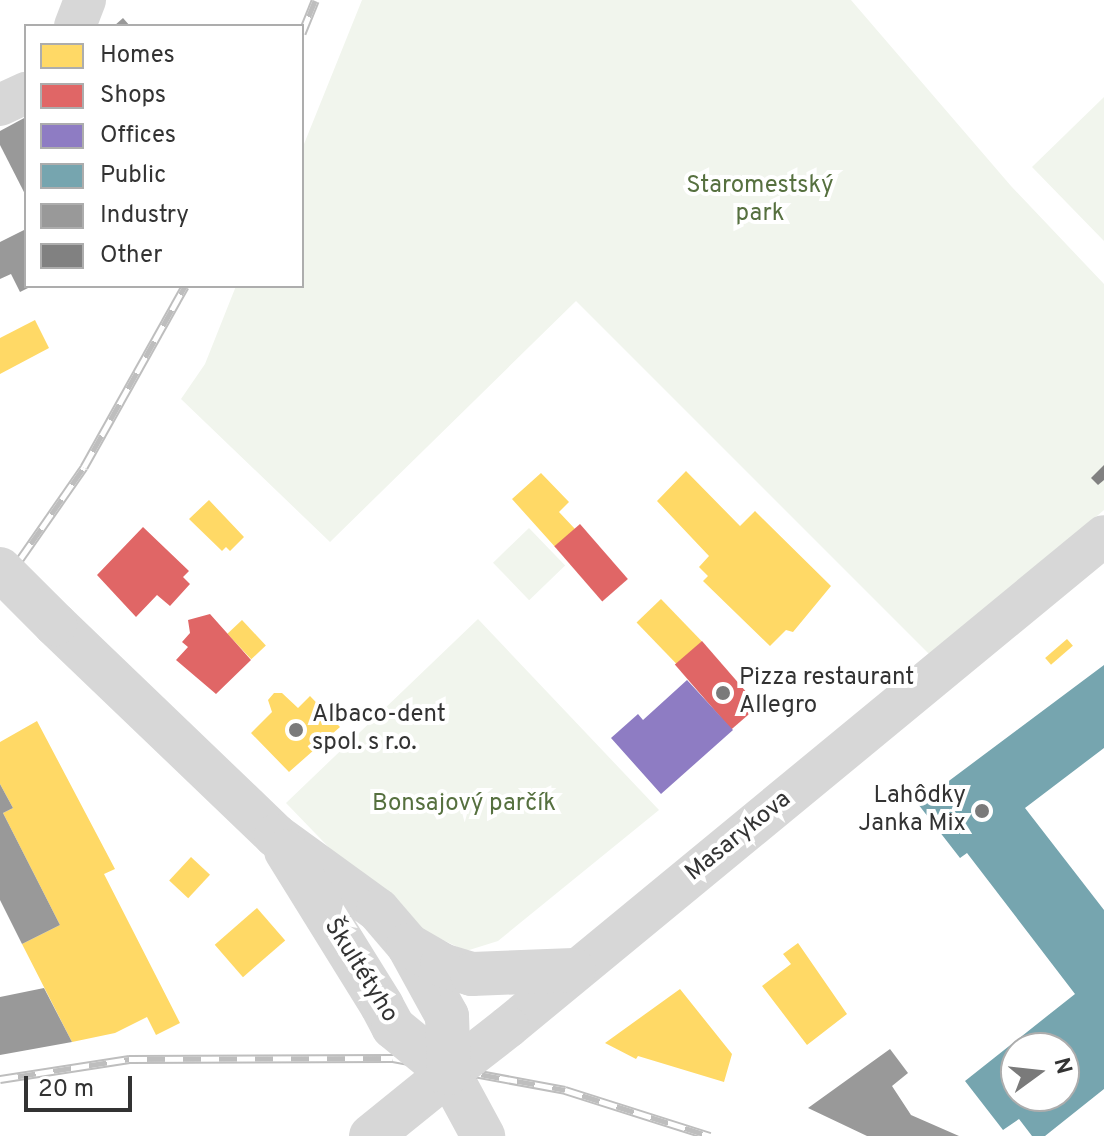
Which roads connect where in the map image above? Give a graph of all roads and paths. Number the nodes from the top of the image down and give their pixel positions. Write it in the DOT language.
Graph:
graph roads {
  1 [pos="85,0"];
  2 [pos="76,24"];
  3 [pos="24,94"];
  4 [pos="0,105"];
  5 [pos="1104,536"];
  6 [pos="0,569"];
  7 [pos="276,836"];
  8 [pos="408,945"];
  9 [pos="574,970"];
  10 [pos="449,1073"];
  11 [pos="371,1136"];
  12 [pos="483,1136"];
  1 -- 2 [label="street"];
  3 -- 4 [label="street"];
  5 -- 9 [label="street, Masarykova"];
  6 -- 7 [label="street, Škultétyho, bridge"];
  7 -- 8 [label="street, Škultétyho"];
  7 -- 10 [label="street, Škultétyho, bridge"];
  8 -- 9 [label="street"];
  8 -- 10 [label="street, Škultétyho, bridge"];
  9 -- 10 [label="street, Masarykova, bridge"];
  10 -- 11 [label="street, Masarykova"];
  10 -- 12 [label="street"];
}
